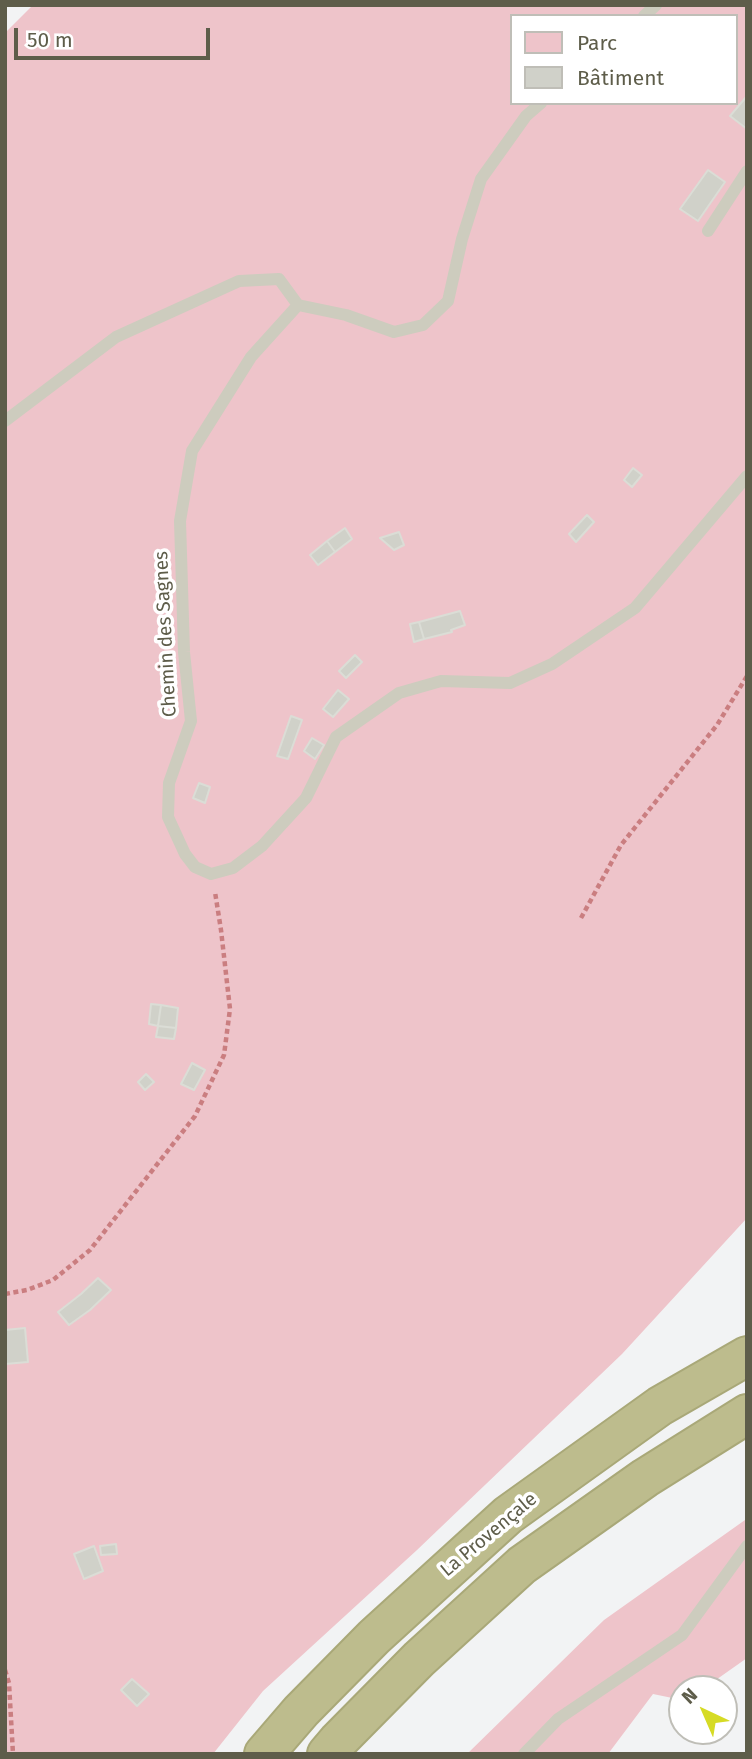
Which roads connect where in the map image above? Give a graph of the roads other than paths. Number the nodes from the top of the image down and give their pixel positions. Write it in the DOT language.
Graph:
graph roads {
  1 [pos="539,105"];
  2 [pos="747,171"];
  3 [pos="708,232"];
  4 [pos="298,305"];
  5 [pos="5,421"];
  6 [pos="747,476"];
  7 [pos="747,1356"];
  8 [pos="747,1414"];
  9 [pos="747,1546"];
  10 [pos="264,1754"];
  11 [pos="327,1754"];
  12 [pos="524,1754"];
  1 -- 4 [label="lane"];
  2 -- 3 [label="lane"];
  4 -- 5 [label="lane"];
  4 -- 6 [label="lane, Chemin des Sagnes"];
  7 -- 10 [label="highway, La Provençale"];
  8 -- 11 [label="highway"];
  9 -- 12 [label="lane"];
}
